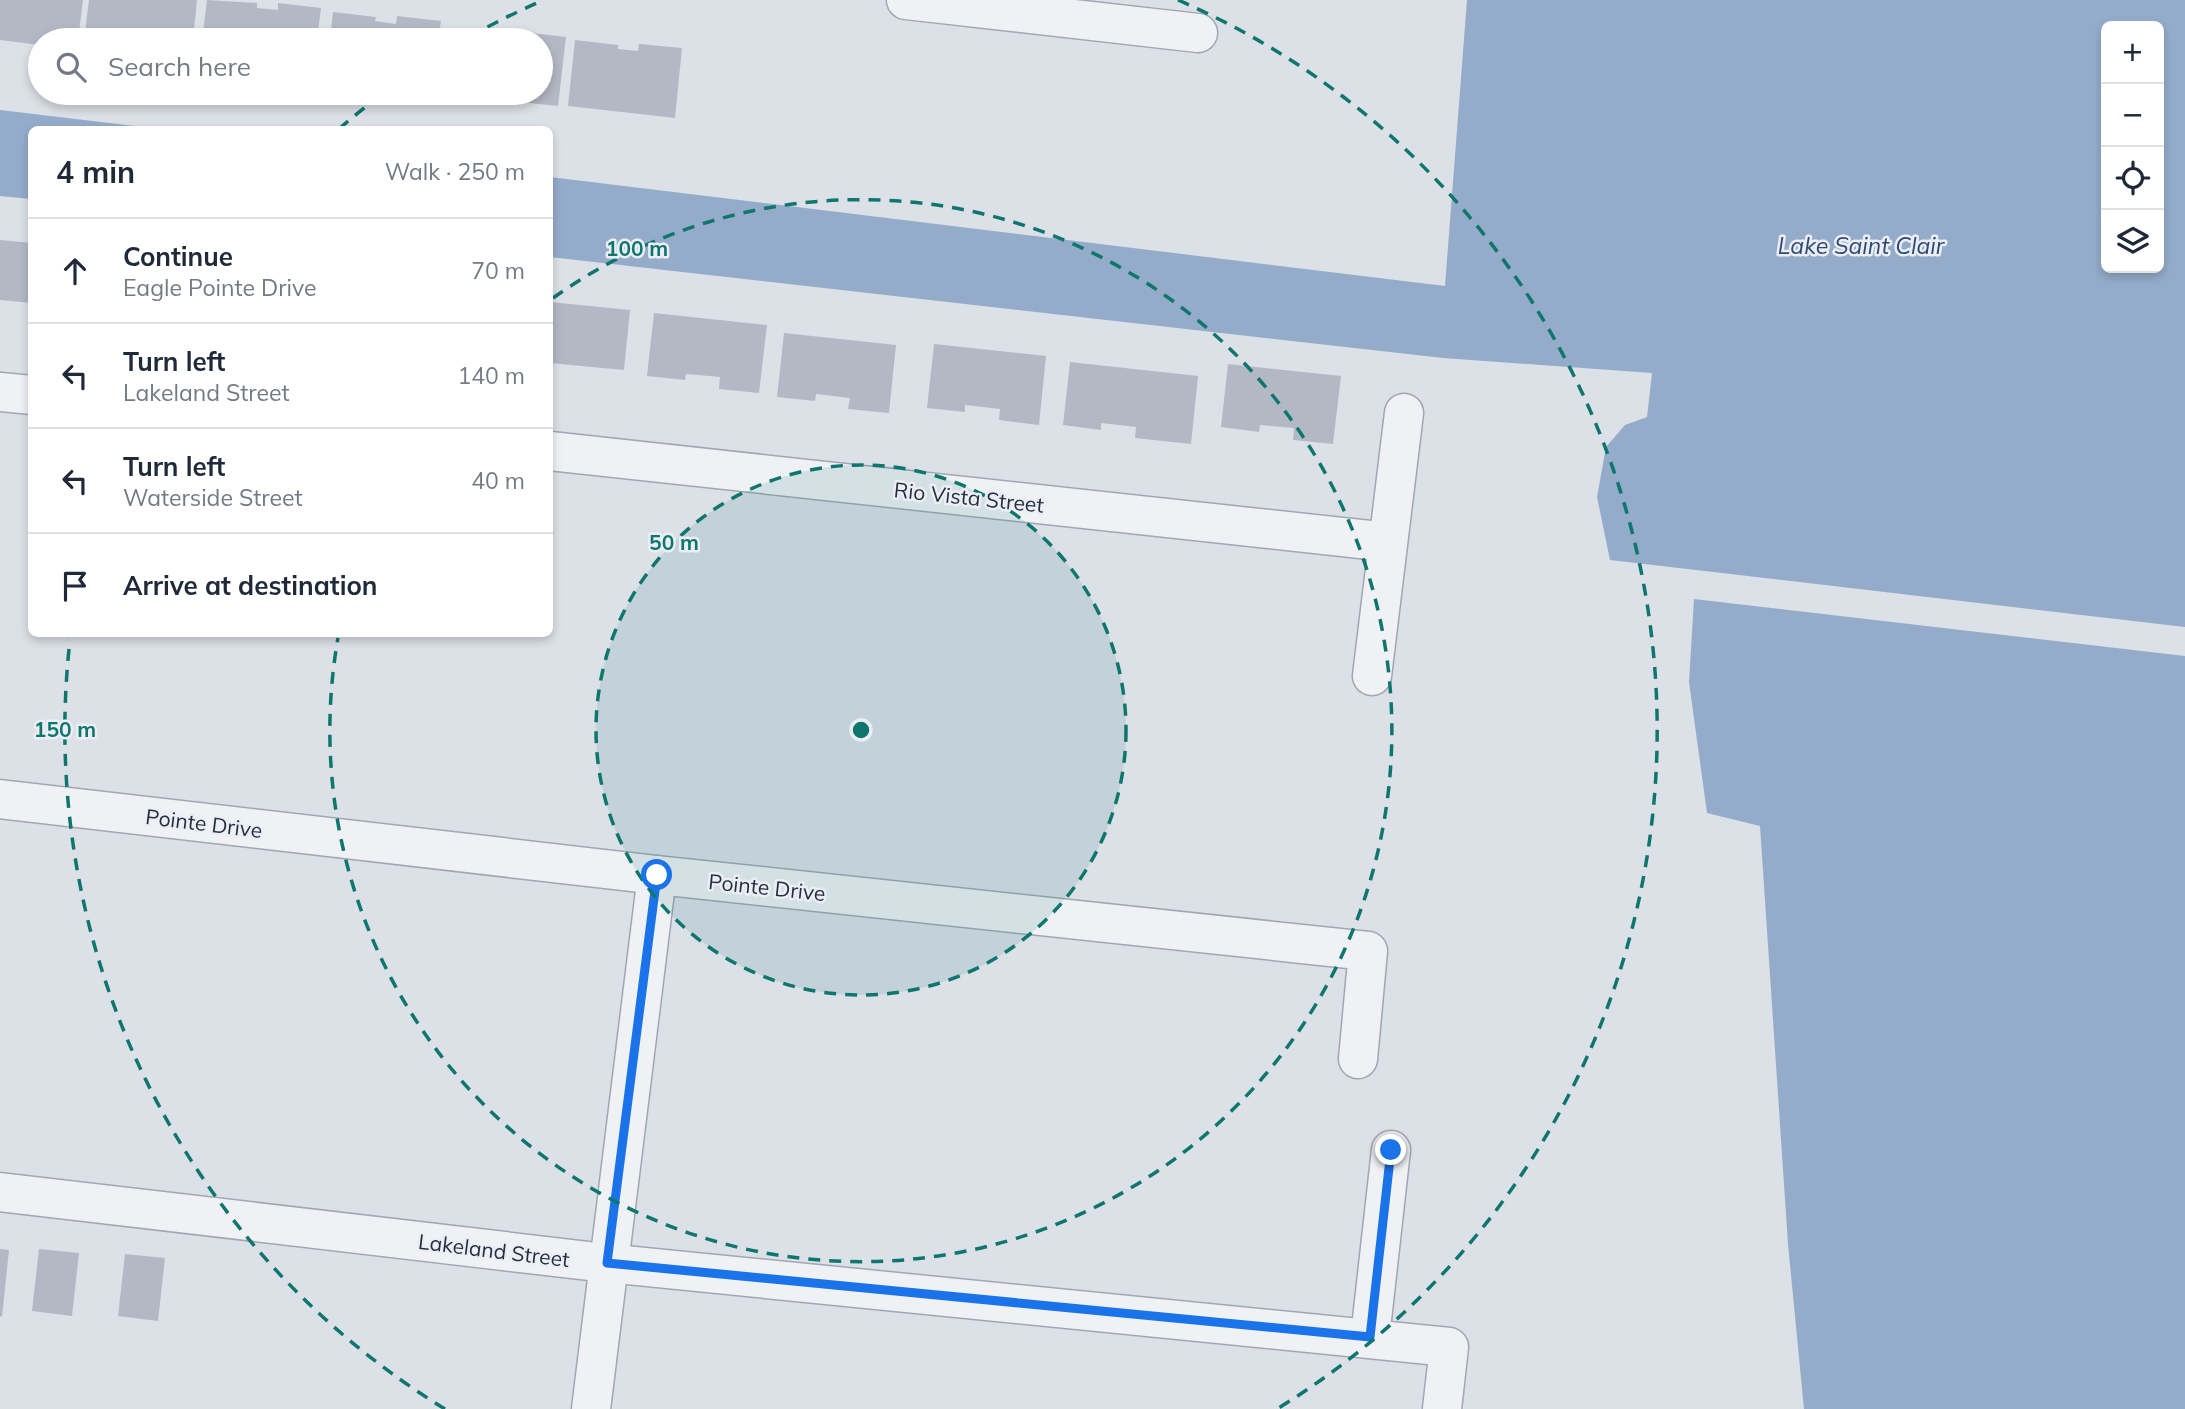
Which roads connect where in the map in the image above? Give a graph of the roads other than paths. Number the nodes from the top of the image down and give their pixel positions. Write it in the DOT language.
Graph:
graph roads {
  1 [pos="906,0"];
  2 [pos="1198,33"];
  3 [pos="0,392"];
  4 [pos="28,396"];
  5 [pos="1404,413"];
  6 [pos="553,452"];
  7 [pos="1388,542"];
  8 [pos="1372,676"];
  9 [pos="0,799"];
  10 [pos="657,875"];
  11 [pos="1358,1059"];
  12 [pos="1391,1150"];
  13 [pos="0,1192"];
  14 [pos="607,1263"];
  15 [pos="1370,1337"];
  16 [pos="591,1409"];
  17 [pos="1442,1409"];
  1 -- 2 [label="street"];
  3 -- 4 [label="street"];
  5 -- 7 [label="street"];
  6 -- 7 [label="street, Rio Vista Street"];
  7 -- 8 [label="street"];
  9 -- 10 [label="street, Pointe Drive"];
  10 -- 11 [label="street, Pointe Drive"];
  10 -- 14 [label="street"];
  12 -- 15 [label="street"];
  13 -- 14 [label="street, Lakeland Street"];
  14 -- 15 [label="street, Lakeland Street"];
  14 -- 16 [label="street"];
  15 -- 17 [label="street, Lakeland Street"];
}
